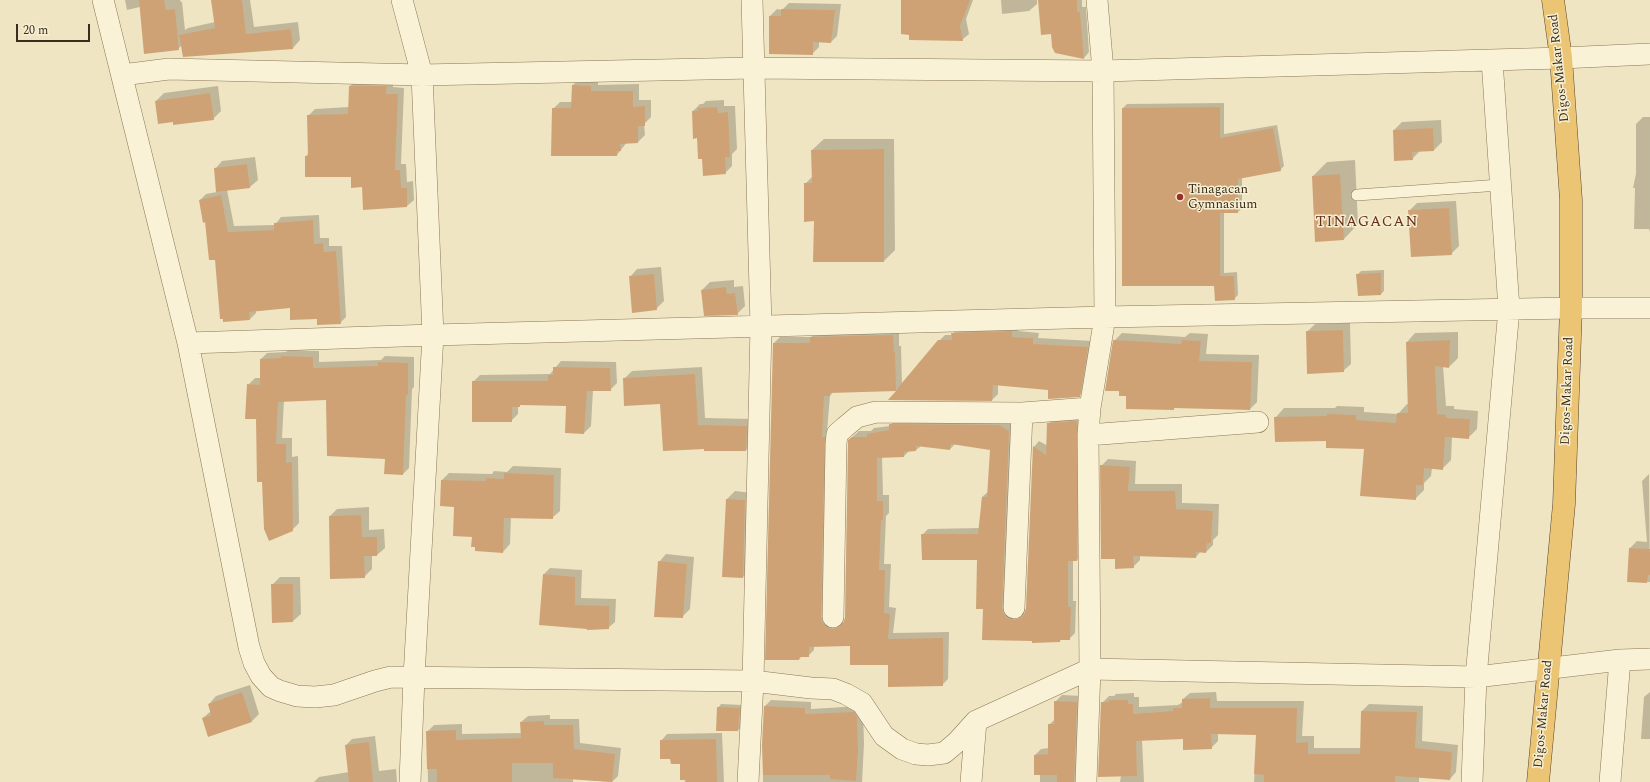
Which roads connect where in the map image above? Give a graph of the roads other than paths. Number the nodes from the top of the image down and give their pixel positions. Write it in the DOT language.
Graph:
graph roads {
  1 [pos="103,0"];
  2 [pos="402,0"];
  3 [pos="752,0"];
  4 [pos="1097,0"];
  5 [pos="1553,0"];
  6 [pos="1650,54"];
  7 [pos="1562,58"];
  8 [pos="1492,60"];
  9 [pos="753,68"];
  10 [pos="1103,71"];
  11 [pos="122,75"];
  12 [pos="422,75"];
  13 [pos="1500,185"];
  14 [pos="1357,195"];
  15 [pos="1571,308"];
  16 [pos="1650,308"];
  17 [pos="1509,309"];
  18 [pos="1105,317"];
  19 [pos="761,326"];
  20 [pos="433,335"];
  21 [pos="188,343"];
  22 [pos="1090,408"];
  23 [pos="1022,413"];
  24 [pos="1258,422"];
  25 [pos="1088,435"];
  26 [pos="1014,608"];
  27 [pos="833,617"];
  28 [pos="1650,659"];
  29 [pos="1620,660"];
  30 [pos="1090,669"];
  31 [pos="1548,669"];
  32 [pos="414,677"];
  33 [pos="1476,677"];
  34 [pos="753,681"];
  35 [pos="976,721"];
  36 [pos="410,782"];
  37 [pos="748,782"];
  38 [pos="972,782"];
  39 [pos="1086,782"];
  40 [pos="1472,782"];
  41 [pos="1538,782"];
  42 [pos="1610,782"];
  1 -- 11 [label="street"];
  2 -- 12 [label="street"];
  3 -- 9 [label="street"];
  4 -- 10 [label="street"];
  5 -- 7 [label="highway, Digos-Makar Road"];
  6 -- 7 [label="street"];
  7 -- 8 [label="street"];
  7 -- 15 [label="highway, Digos-Makar Road"];
  8 -- 10 [label="street"];
  8 -- 13 [label="street"];
  9 -- 10 [label="street"];
  9 -- 12 [label="street"];
  9 -- 19 [label="street"];
  10 -- 18 [label="street"];
  11 -- 12 [label="street"];
  11 -- 21 [label="street"];
  12 -- 20 [label="street"];
  13 -- 14 [label="lane"];
  13 -- 17 [label="street"];
  15 -- 16 [label="street"];
  15 -- 17 [label="street"];
  15 -- 31 [label="highway, Digos-Makar Road"];
  17 -- 18 [label="street"];
  17 -- 33 [label="street"];
  18 -- 19 [label="street"];
  18 -- 22 [label="street"];
  19 -- 20 [label="street"];
  19 -- 34 [label="street"];
  20 -- 21 [label="street"];
  20 -- 32 [label="street"];
  21 -- 32 [label="street"];
  22 -- 23 [label="street"];
  22 -- 25 [label="street"];
  23 -- 26 [label="street"];
  23 -- 27 [label="street"];
  24 -- 25 [label="street"];
  25 -- 30 [label="street"];
  28 -- 29 [label="street"];
  29 -- 31 [label="street"];
  29 -- 42 [label="street"];
  30 -- 33 [label="street"];
  30 -- 35 [label="street"];
  30 -- 39 [label="street"];
  31 -- 33 [label="street"];
  31 -- 41 [label="highway, Digos-Makar Road"];
  32 -- 34 [label="street"];
  32 -- 36 [label="street"];
  33 -- 40 [label="street"];
  34 -- 35 [label="street"];
  34 -- 37 [label="street"];
  35 -- 38 [label="street"];
}
